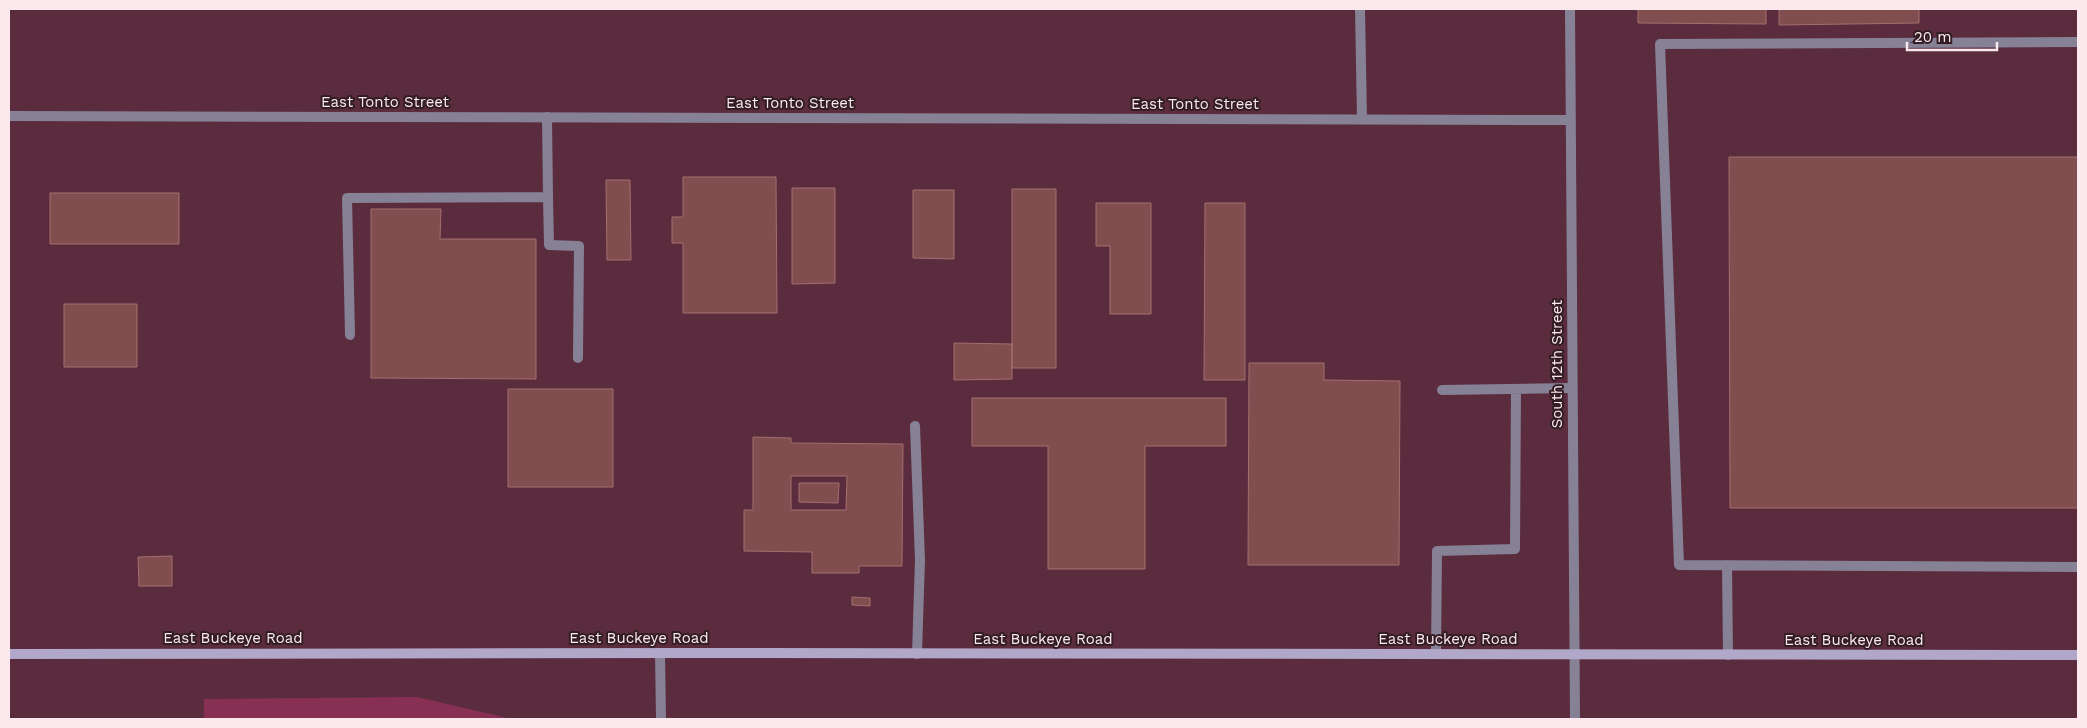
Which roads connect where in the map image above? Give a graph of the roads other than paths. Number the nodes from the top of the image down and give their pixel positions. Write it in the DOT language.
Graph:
graph roads {
  1 [pos="1360,9"];
  2 [pos="1570,9"];
  3 [pos="2078,42"];
  4 [pos="9,116"];
  5 [pos="547,117"];
  6 [pos="1362,119"];
  7 [pos="1571,120"];
  8 [pos="548,197"];
  9 [pos="350,335"];
  10 [pos="578,358"];
  11 [pos="1572,388"];
  12 [pos="1516,389"];
  13 [pos="1442,390"];
  14 [pos="914,426"];
  15 [pos="1727,565"];
  16 [pos="2078,567"];
  17 [pos="660,652"];
  18 [pos="9,654"];
  19 [pos="917,654"];
  20 [pos="1436,654"];
  21 [pos="1574,654"];
  22 [pos="1728,654"];
  23 [pos="2078,655"];
  24 [pos="661,719"];
  25 [pos="1575,719"];
  1 -- 6 [label="street"];
  2 -- 7 [label="street, South 12th Street"];
  3 -- 15 [label="street"];
  4 -- 5 [label="street, East Tonto Street"];
  5 -- 6 [label="street, East Tonto Street"];
  5 -- 8 [label="street"];
  6 -- 7 [label="street, East Tonto Street"];
  7 -- 11 [label="street, South 12th Street"];
  8 -- 9 [label="street"];
  8 -- 10 [label="street"];
  11 -- 12 [label="street"];
  11 -- 21 [label="street, South 12th Street"];
  12 -- 13 [label="street"];
  12 -- 20 [label="street"];
  14 -- 19 [label="street"];
  15 -- 16 [label="street"];
  15 -- 22 [label="street"];
  17 -- 18 [label="main road, East Buckeye Road"];
  17 -- 19 [label="main road, East Buckeye Road"];
  17 -- 24 [label="street"];
  19 -- 20 [label="main road, East Buckeye Road"];
  20 -- 21 [label="main road, East Buckeye Road"];
  21 -- 22 [label="main road, East Buckeye Road"];
  21 -- 25 [label="street, South 12th Street"];
  22 -- 23 [label="main road, East Buckeye Road"];
}
